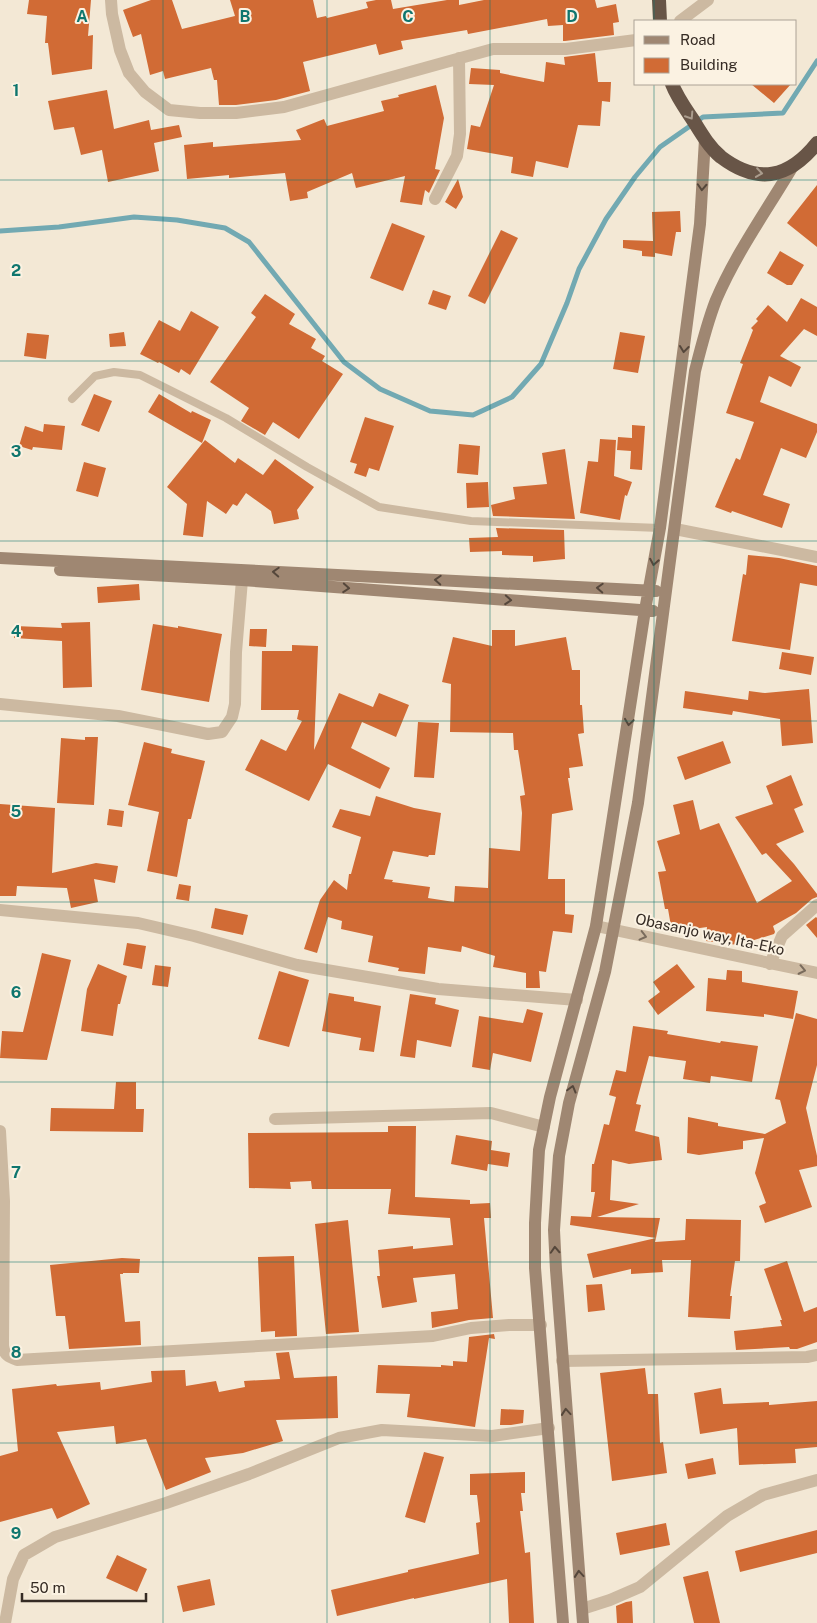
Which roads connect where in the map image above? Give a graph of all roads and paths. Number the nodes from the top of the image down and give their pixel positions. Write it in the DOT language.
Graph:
graph roads {
  1 [pos="111,0"];
  2 [pos="659,0"];
  3 [pos="708,0"];
  4 [pos="660,20"];
  5 [pos="681,20"];
  6 [pos="634,40"];
  7 [pos="459,58"];
  8 [pos="674,88"];
  9 [pos="705,139"];
  10 [pos="817,143"];
  11 [pos="793,166"];
  12 [pos="435,199"];
  13 [pos="72,400"];
  14 [pos="660,528"];
  15 [pos="674,529"];
  16 [pos="817,557"];
  17 [pos="0,558"];
  18 [pos="0,566"];
  19 [pos="242,580"];
  20 [pos="649,590"];
  21 [pos="666,592"];
  22 [pos="645,610"];
  23 [pos="664,611"];
  24 [pos="0,704"];
  25 [pos="817,905"];
  26 [pos="0,910"];
  27 [pos="596,926"];
  28 [pos="612,929"];
  29 [pos="770,964"];
  30 [pos="817,973"];
  31 [pos="577,1000"];
  32 [pos="275,1119"];
  33 [pos="544,1126"];
  34 [pos="0,1131"];
  35 [pos="541,1325"];
  36 [pos="817,1355"];
  37 [pos="562,1361"];
  38 [pos="549,1428"];
  39 [pos="817,1480"];
  40 [pos="582,1609"];
  41 [pos="5,1623"];
  42 [pos="563,1623"];
  43 [pos="583,1623"];
  1 -- 7 [label="street"];
  2 -- 4 [label="highway"];
  3 -- 5 [label="street"];
  6 -- 7 [label="street"];
  7 -- 12 [label="street"];
  8 -- 9 [label="highway, one-way"];
  9 -- 11 [label="highway, one-way"];
  9 -- 14 [label="main road, one-way"];
  10 -- 11 [label="highway"];
  11 -- 15 [label="main road"];
  13 -- 14 [label="lane"];
  14 -- 20 [label="main road, one-way"];
  15 -- 16 [label="street"];
  15 -- 21 [label="main road"];
  20 -- 17 [label="main road, one-way"];
  18 -- 19 [label="main road"];
  19 -- 22 [label="main road, one-way"];
  19 -- 24 [label="street"];
  20 -- 21 [label="main road"];
  20 -- 22 [label="main road"];
  21 -- 23 [label="main road"];
  22 -- 23 [label="main road"];
  22 -- 27 [label="main road, one-way"];
  23 -- 28 [label="main road"];
  25 -- 29 [label="street"];
  26 -- 31 [label="street"];
  27 -- 28 [label="street, Obasanjo way, Ita-Eko"];
  27 -- 31 [label="main road"];
  28 -- 29 [label="street, Obasanjo way, Ita-Eko, one-way"];
  37 -- 28 [label="main road, one-way"];
  29 -- 30 [label="street, Obasanjo way, Ita-Eko, one-way"];
  31 -- 33 [label="main road"];
  32 -- 33 [label="street"];
  33 -- 35 [label="main road"];
  34 -- 35 [label="street"];
  35 -- 38 [label="main road"];
  36 -- 37 [label="street"];
  40 -- 37 [label="main road, one-way"];
  38 -- 41 [label="street"];
  38 -- 42 [label="main road"];
  39 -- 40 [label="street"];
  40 -- 43 [label="main road"];
}
